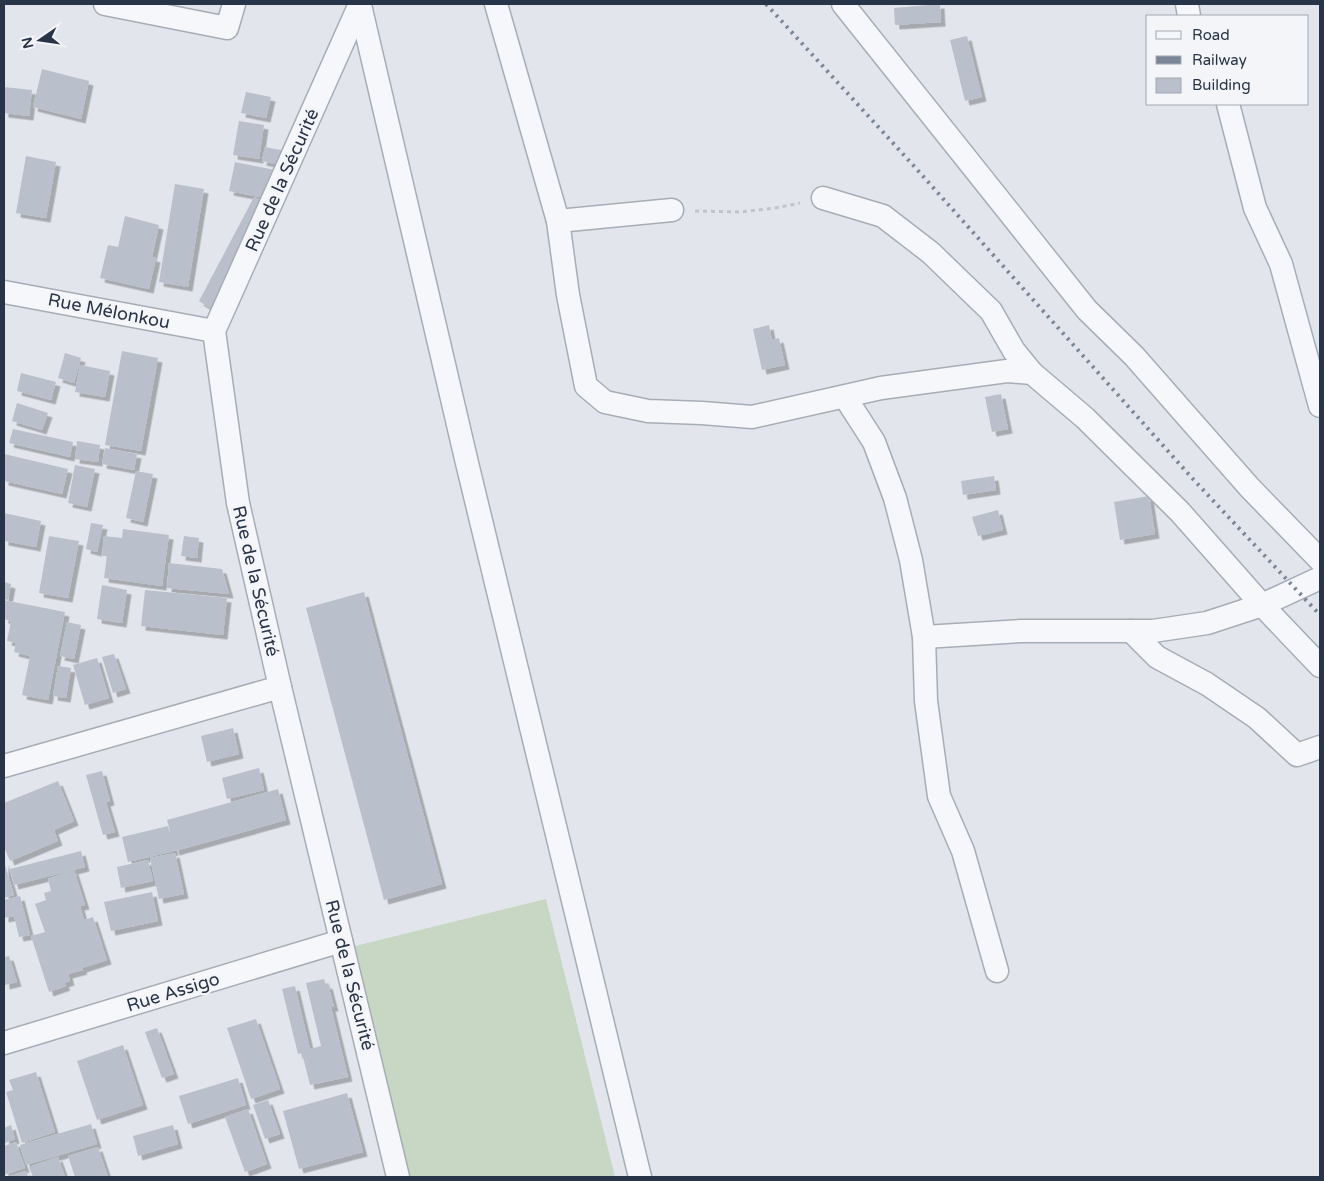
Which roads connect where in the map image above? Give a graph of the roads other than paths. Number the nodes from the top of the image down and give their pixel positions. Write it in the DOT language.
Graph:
graph roads {
  1 [pos="105,4"];
  2 [pos="234,4"];
  3 [pos="360,4"];
  4 [pos="496,4"];
  5 [pos="844,4"];
  6 [pos="1228,105"];
  7 [pos="823,198"];
  8 [pos="672,210"];
  9 [pos="558,221"];
  10 [pos="4,292"];
  11 [pos="214,331"];
  12 [pos="1032,372"];
  13 [pos="845,397"];
  14 [pos="1320,406"];
  15 [pos="1320,560"];
  16 [pos="1320,578"];
  17 [pos="1262,605"];
  18 [pos="1130,631"];
  19 [pos="924,637"];
  20 [pos="1320,666"];
  21 [pos="280,687"];
  22 [pos="1320,747"];
  23 [pos="4,766"];
  24 [pos="341,941"];
  25 [pos="997,971"];
  26 [pos="4,1043"];
  27 [pos="398,1177"];
  28 [pos="640,1177"];
  1 -- 2 [label="street"];
  3 -- 11 [label="street, Rue de la Sécurité"];
  3 -- 28 [label="street"];
  4 -- 9 [label="street"];
  5 -- 15 [label="street"];
  6 -- 14 [label="street"];
  7 -- 12 [label="street"];
  8 -- 9 [label="street"];
  9 -- 13 [label="street"];
  10 -- 11 [label="street, Rue Mélonkou"];
  11 -- 21 [label="street, Rue de la Sécurité"];
  12 -- 13 [label="street"];
  12 -- 17 [label="street"];
  13 -- 19 [label="street"];
  16 -- 17 [label="street"];
  17 -- 18 [label="street"];
  17 -- 20 [label="street"];
  18 -- 19 [label="street"];
  18 -- 22 [label="street"];
  19 -- 25 [label="street"];
  21 -- 23 [label="street"];
  21 -- 24 [label="street, Rue de la Sécurité"];
  24 -- 26 [label="street, Rue Assigo"];
  24 -- 27 [label="street, Rue de la Sécurité"];
}
